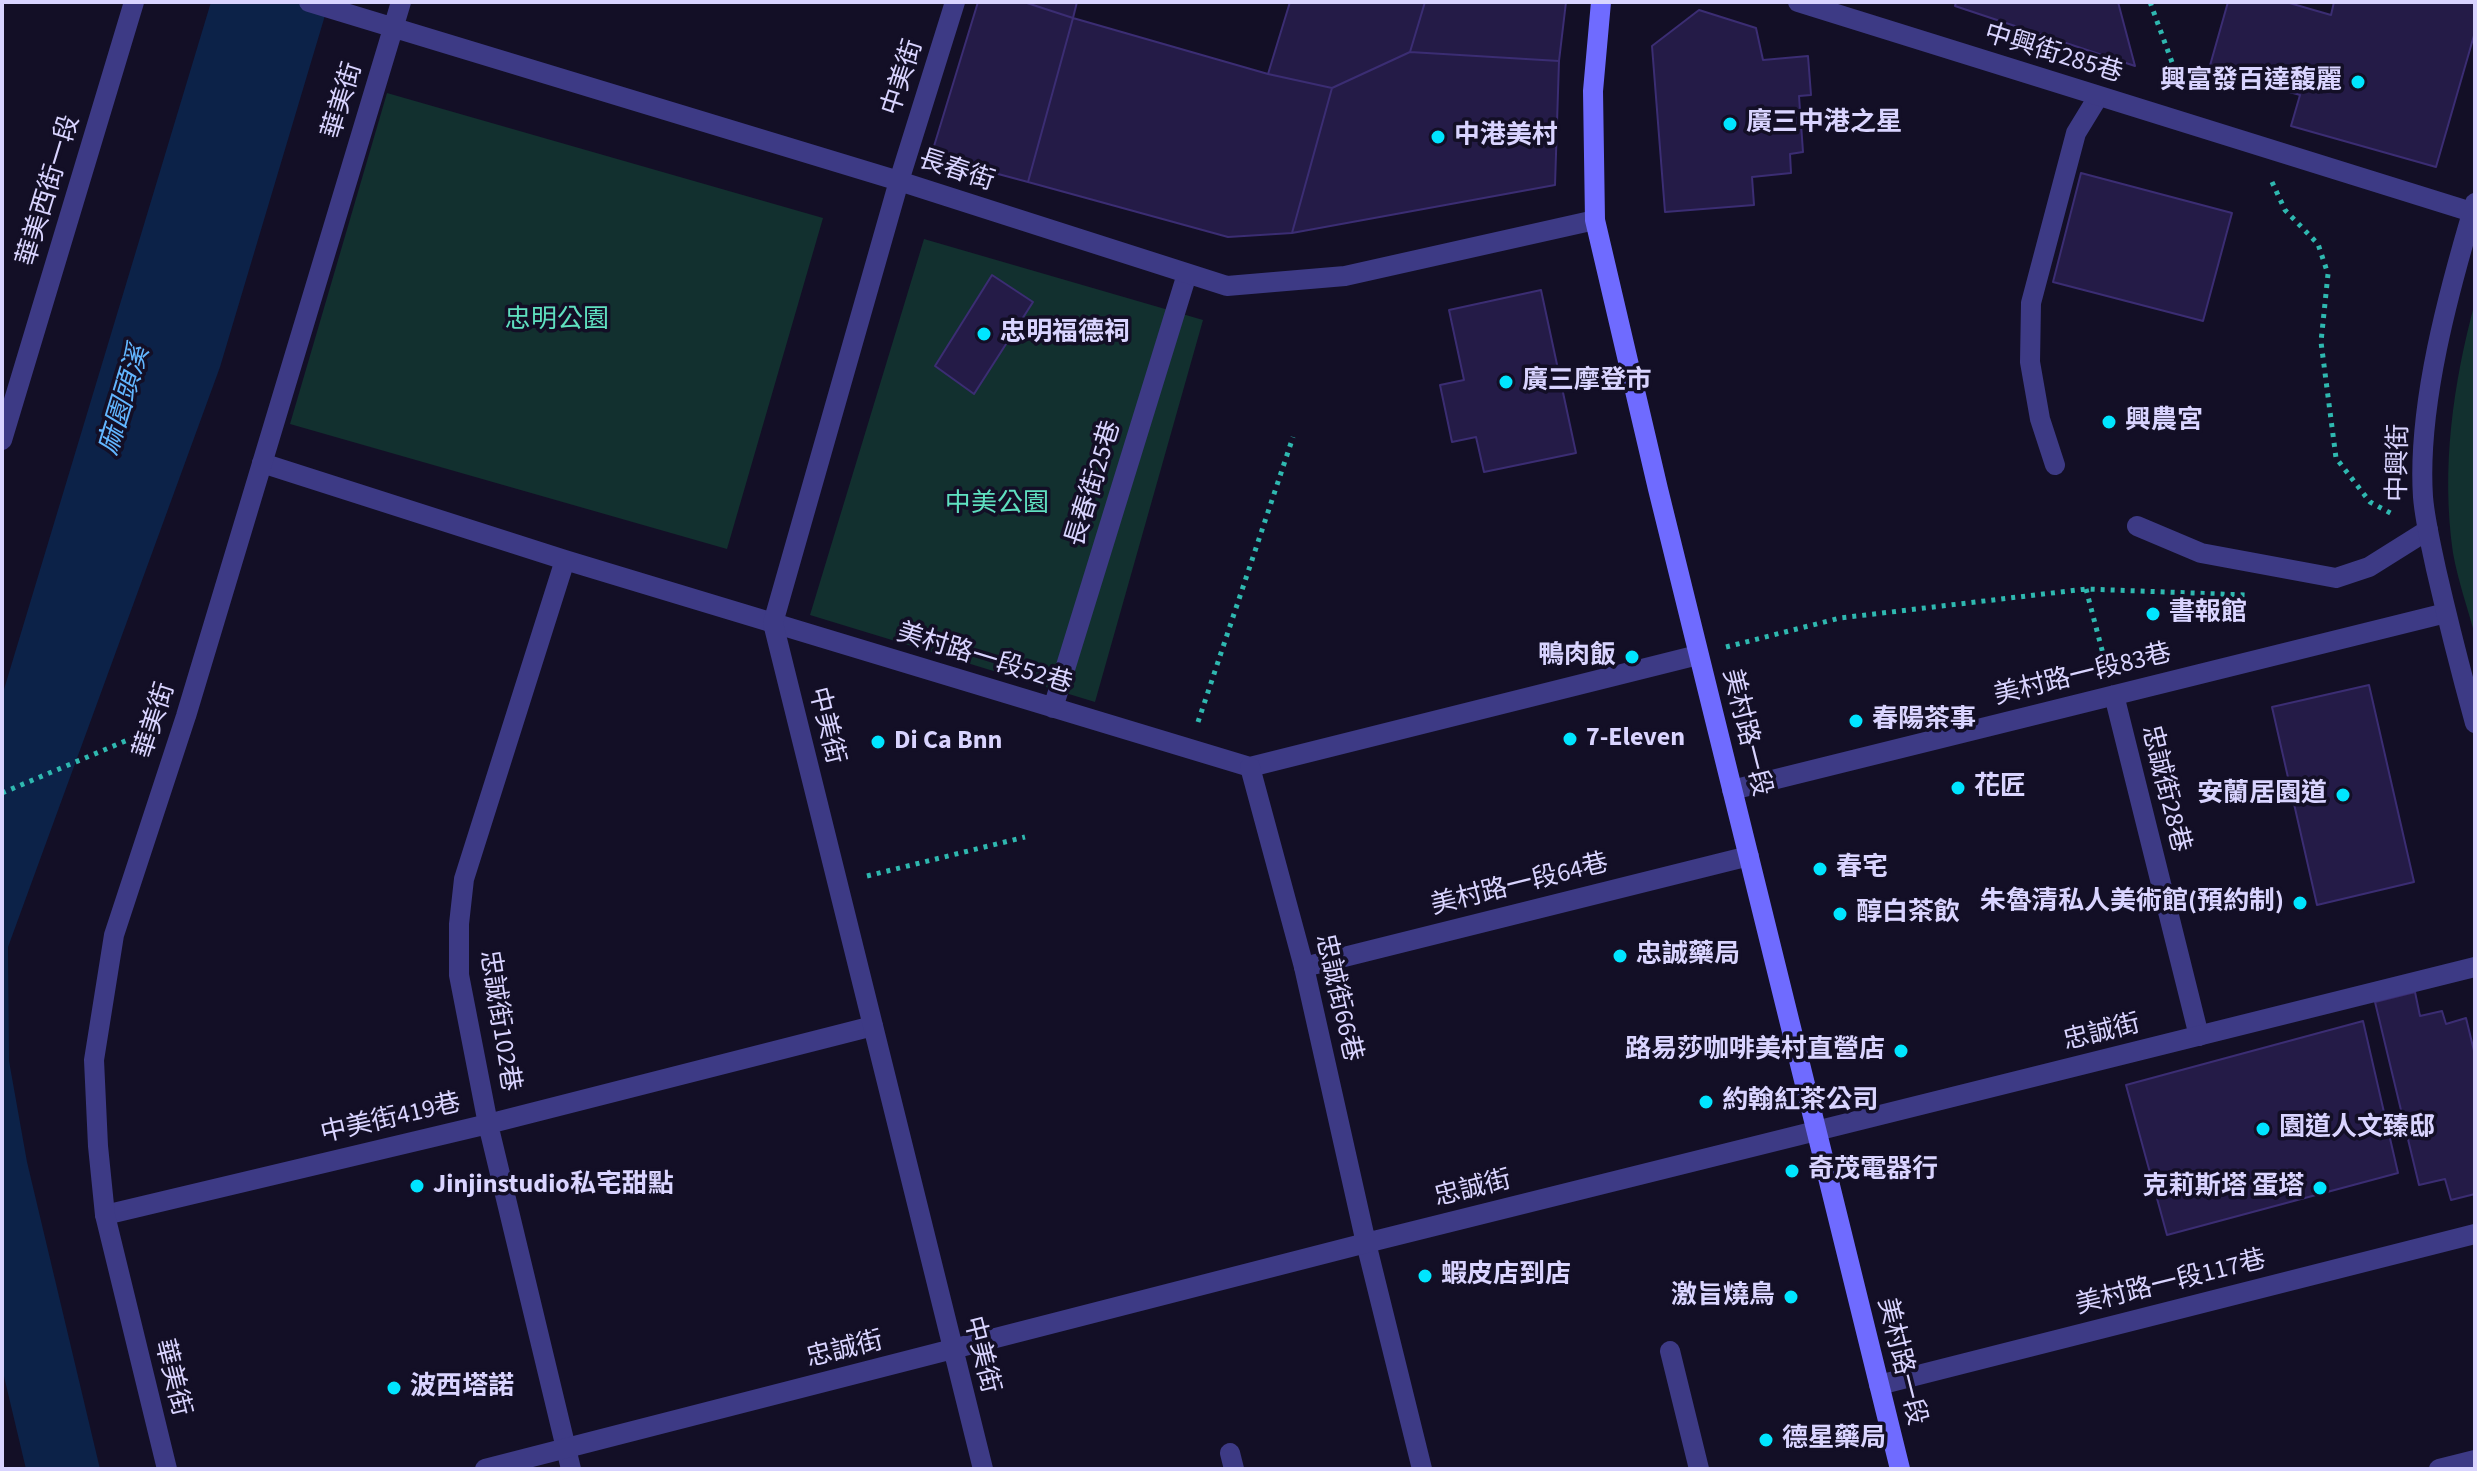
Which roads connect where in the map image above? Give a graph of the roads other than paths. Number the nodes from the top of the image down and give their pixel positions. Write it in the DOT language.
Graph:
graph roads {
  1 [pos="134,2"];
  2 [pos="309,2"];
  3 [pos="401,2"];
  4 [pos="955,2"];
  5 [pos="1601,2"];
  6 [pos="1798,2"];
  7 [pos="393,29"];
  8 [pos="2098,97"];
  9 [pos="899,181"];
  10 [pos="2474,210"];
  11 [pos="1595,220"];
  12 [pos="1187,274"];
  13 [pos="7,403"];
  14 [pos="2,440"];
  15 [pos="262,463"];
  16 [pos="2055,465"];
  17 [pos="2137,526"];
  18 [pos="2428,530"];
  19 [pos="565,560"];
  20 [pos="2446,613"];
  21 [pos="773,623"];
  22 [pos="1698,655"];
  23 [pos="2114,695"];
  24 [pos="1053,708"];
  25 [pos="2475,723"];
  26 [pos="1250,767"];
  27 [pos="1732,790"];
  28 [pos="1749,856"];
  29 [pos="1304,967"];
  30 [pos="2475,967"];
  31 [pos="873,1026"];
  32 [pos="2199,1036"];
  33 [pos="488,1124"];
  34 [pos="1817,1131"];
  35 [pos="105,1215"];
  36 [pos="2475,1234"];
  37 [pos="1366,1243"];
  38 [pos="952,1350"];
  39 [pos="1670,1351"];
  40 [pos="1879,1385"];
  41 [pos="568,1459"];
  42 [pos="2475,1460"];
  43 [pos="167,1469"];
  44 [pos="485,1469"];
  45 [pos="983,1469"];
  46 [pos="1422,1469"];
  47 [pos="1699,1469"];
  48 [pos="1900,1469"];
  49 [pos="2439,1469"];
  1 -- 13 [label="street, 華美西街一段"];
  2 -- 7 [label="street, 長春街"];
  3 -- 7 [label="street, 華美街"];
  4 -- 9 [label="street, 中美街"];
  5 -- 11 [label="street, 美村路一段"];
  6 -- 8 [label="street, 中興街285巷"];
  7 -- 9 [label="street, 長春街"];
  7 -- 15 [label="street, 華美街"];
  8 -- 10 [label="street, 中興街285巷"];
  8 -- 16 [label="street"];
  9 -- 12 [label="street, 長春街"];
  9 -- 21 [label="street, 中美街"];
  10 -- 18 [label="street, 中興街"];
  11 -- 12 [label="street, 長春街"];
  11 -- 22 [label="street, 美村路一段"];
  12 -- 24 [label="street, 長春街25巷"];
  13 -- 14 [label="street, 華美西街一段"];
  15 -- 19 [label="street, 美村路一段52巷"];
  15 -- 35 [label="street, 華美街"];
  17 -- 18 [label="street"];
  18 -- 20 [label="street, 中興街"];
  19 -- 21 [label="street, 美村路一段52巷"];
  19 -- 33 [label="street, 忠誠街102巷"];
  20 -- 23 [label="street, 美村路一段83巷"];
  20 -- 25 [label="street, 中興街"];
  21 -- 24 [label="street, 美村路一段52巷"];
  21 -- 31 [label="street, 中美街"];
  22 -- 26 [label="street, 美村路一段52巷"];
  22 -- 27 [label="street, 美村路一段"];
  23 -- 27 [label="street, 美村路一段83巷"];
  23 -- 32 [label="street, 忠誠街28巷"];
  24 -- 26 [label="street, 美村路一段52巷"];
  26 -- 29 [label="street, 忠誠街66巷"];
  27 -- 28 [label="street, 美村路一段"];
  28 -- 29 [label="street, 美村路一段64巷"];
  28 -- 34 [label="street, 美村路一段"];
  29 -- 37 [label="street, 忠誠街66巷"];
  30 -- 32 [label="street, 忠誠街"];
  31 -- 33 [label="street, 中美街419巷"];
  31 -- 38 [label="street, 中美街"];
  32 -- 34 [label="street, 忠誠街"];
  33 -- 35 [label="street, 中美街419巷"];
  33 -- 41 [label="street, 忠誠街102巷"];
  34 -- 37 [label="street, 忠誠街"];
  34 -- 40 [label="street, 美村路一段"];
  35 -- 43 [label="street, 華美街"];
  36 -- 40 [label="street, 美村路一段117巷"];
  37 -- 38 [label="street, 忠誠街"];
  37 -- 46 [label="street, 忠誠街66巷"];
  38 -- 41 [label="street, 忠誠街"];
  38 -- 45 [label="street, 中美街"];
  39 -- 47 [label="street"];
  40 -- 48 [label="street, 美村路一段"];
  41 -- 44 [label="street, 忠誠街"];
  42 -- 49 [label="street"];
}
